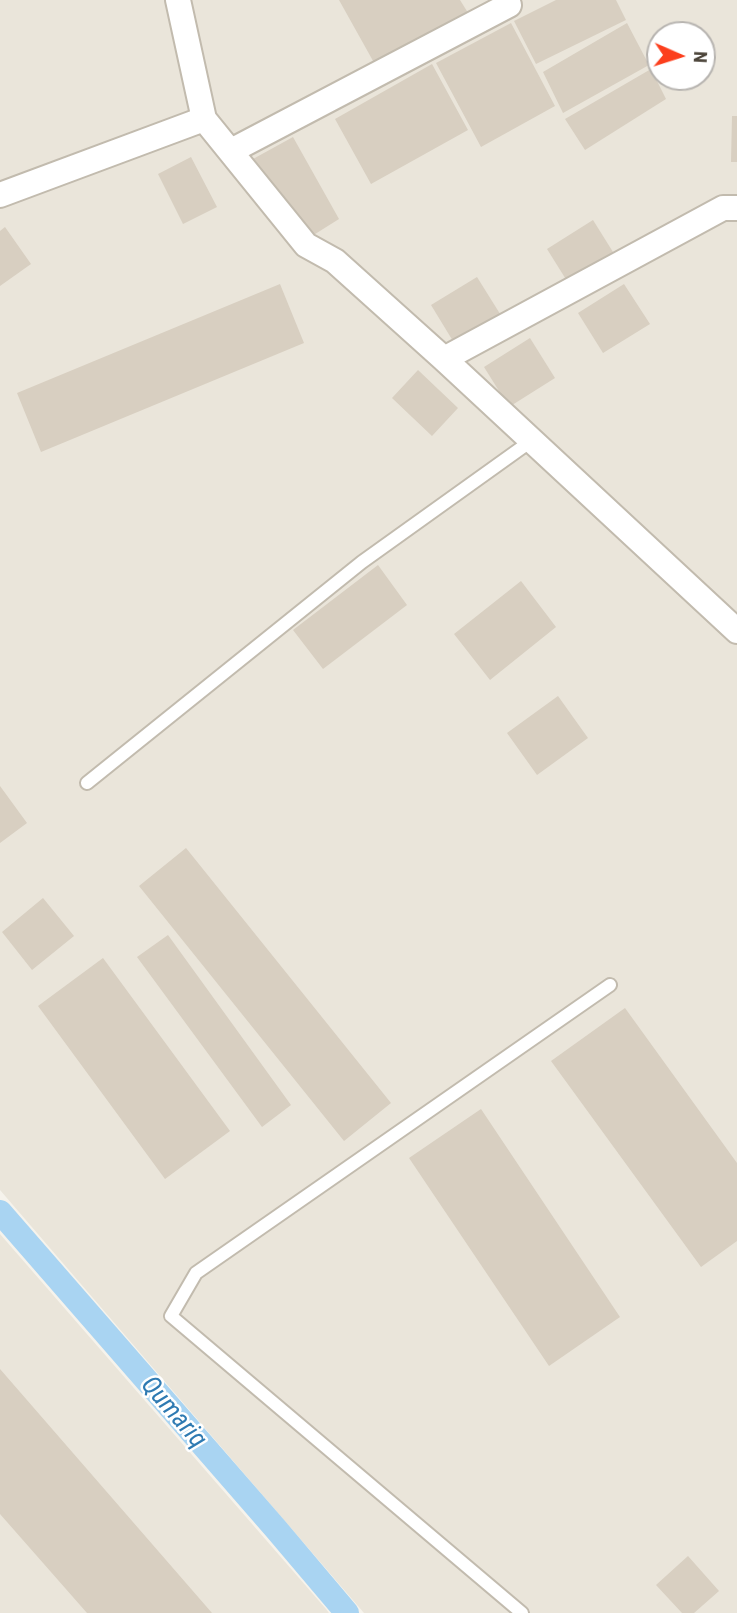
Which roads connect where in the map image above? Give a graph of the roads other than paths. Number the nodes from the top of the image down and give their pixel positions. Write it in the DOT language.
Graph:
graph roads {
  1 [pos="178,0"];
  2 [pos="509,5"];
  3 [pos="204,119"];
  4 [pos="231,151"];
  5 [pos="0,195"];
  6 [pos="737,208"];
  7 [pos="444,359"];
  8 [pos="531,441"];
  9 [pos="737,631"];
  10 [pos="87,783"];
  11 [pos="610,985"];
  12 [pos="522,1613"];
  1 -- 3 [label="street"];
  2 -- 4 [label="street"];
  3 -- 4 [label="street"];
  3 -- 5 [label="street"];
  4 -- 7 [label="street"];
  6 -- 7 [label="street"];
  7 -- 8 [label="street"];
  8 -- 9 [label="street"];
  8 -- 10 [label="lane"];
  11 -- 12 [label="lane"];
}
